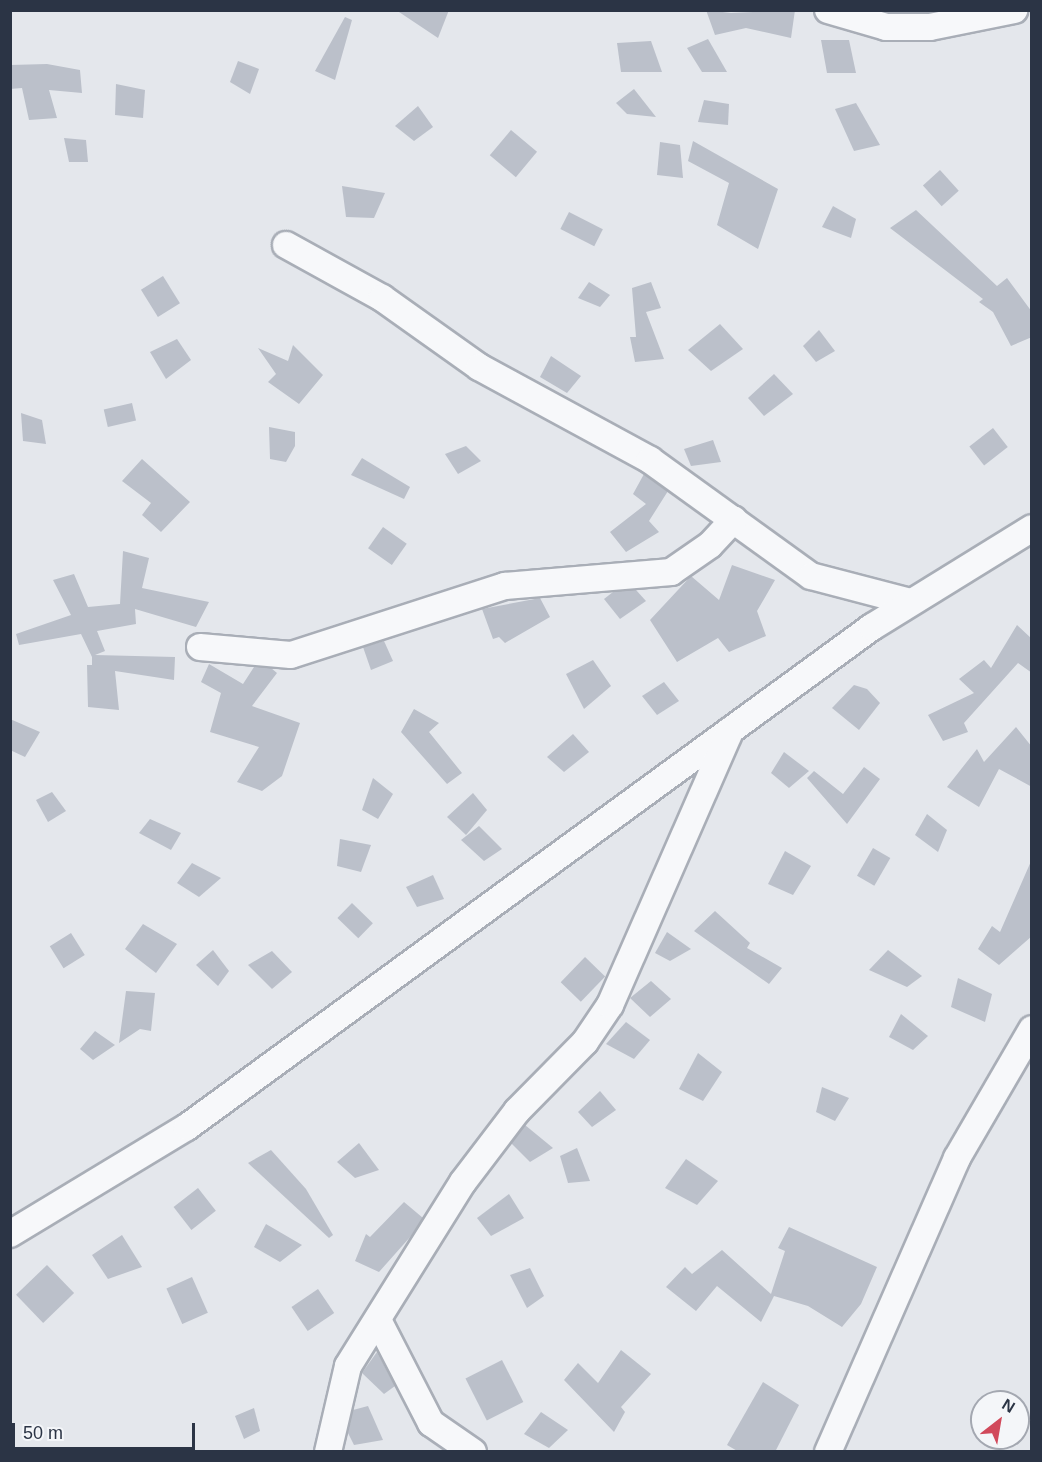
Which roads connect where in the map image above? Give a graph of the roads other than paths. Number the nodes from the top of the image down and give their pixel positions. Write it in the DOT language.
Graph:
graph roads {
  1 [pos="828,10"];
  2 [pos="1014,10"];
  3 [pos="286,245"];
  4 [pos="734,519"];
  5 [pos="1032,528"];
  6 [pos="910,602"];
  7 [pos="200,648"];
  8 [pos="731,730"];
  9 [pos="1032,1029"];
  10 [pos="10,1234"];
  11 [pos="378,1320"];
  12 [pos="328,1452"];
  13 [pos="473,1452"];
  14 [pos="828,1452"];
  1 -- 2 [label="street"];
  3 -- 4 [label="street"];
  4 -- 6 [label="street"];
  4 -- 7 [label="street"];
  5 -- 6 [label="street"];
  6 -- 8 [label="street"];
  8 -- 10 [label="street"];
  8 -- 11 [label="street"];
  9 -- 14 [label="street"];
  11 -- 12 [label="street"];
  11 -- 13 [label="street"];
}
